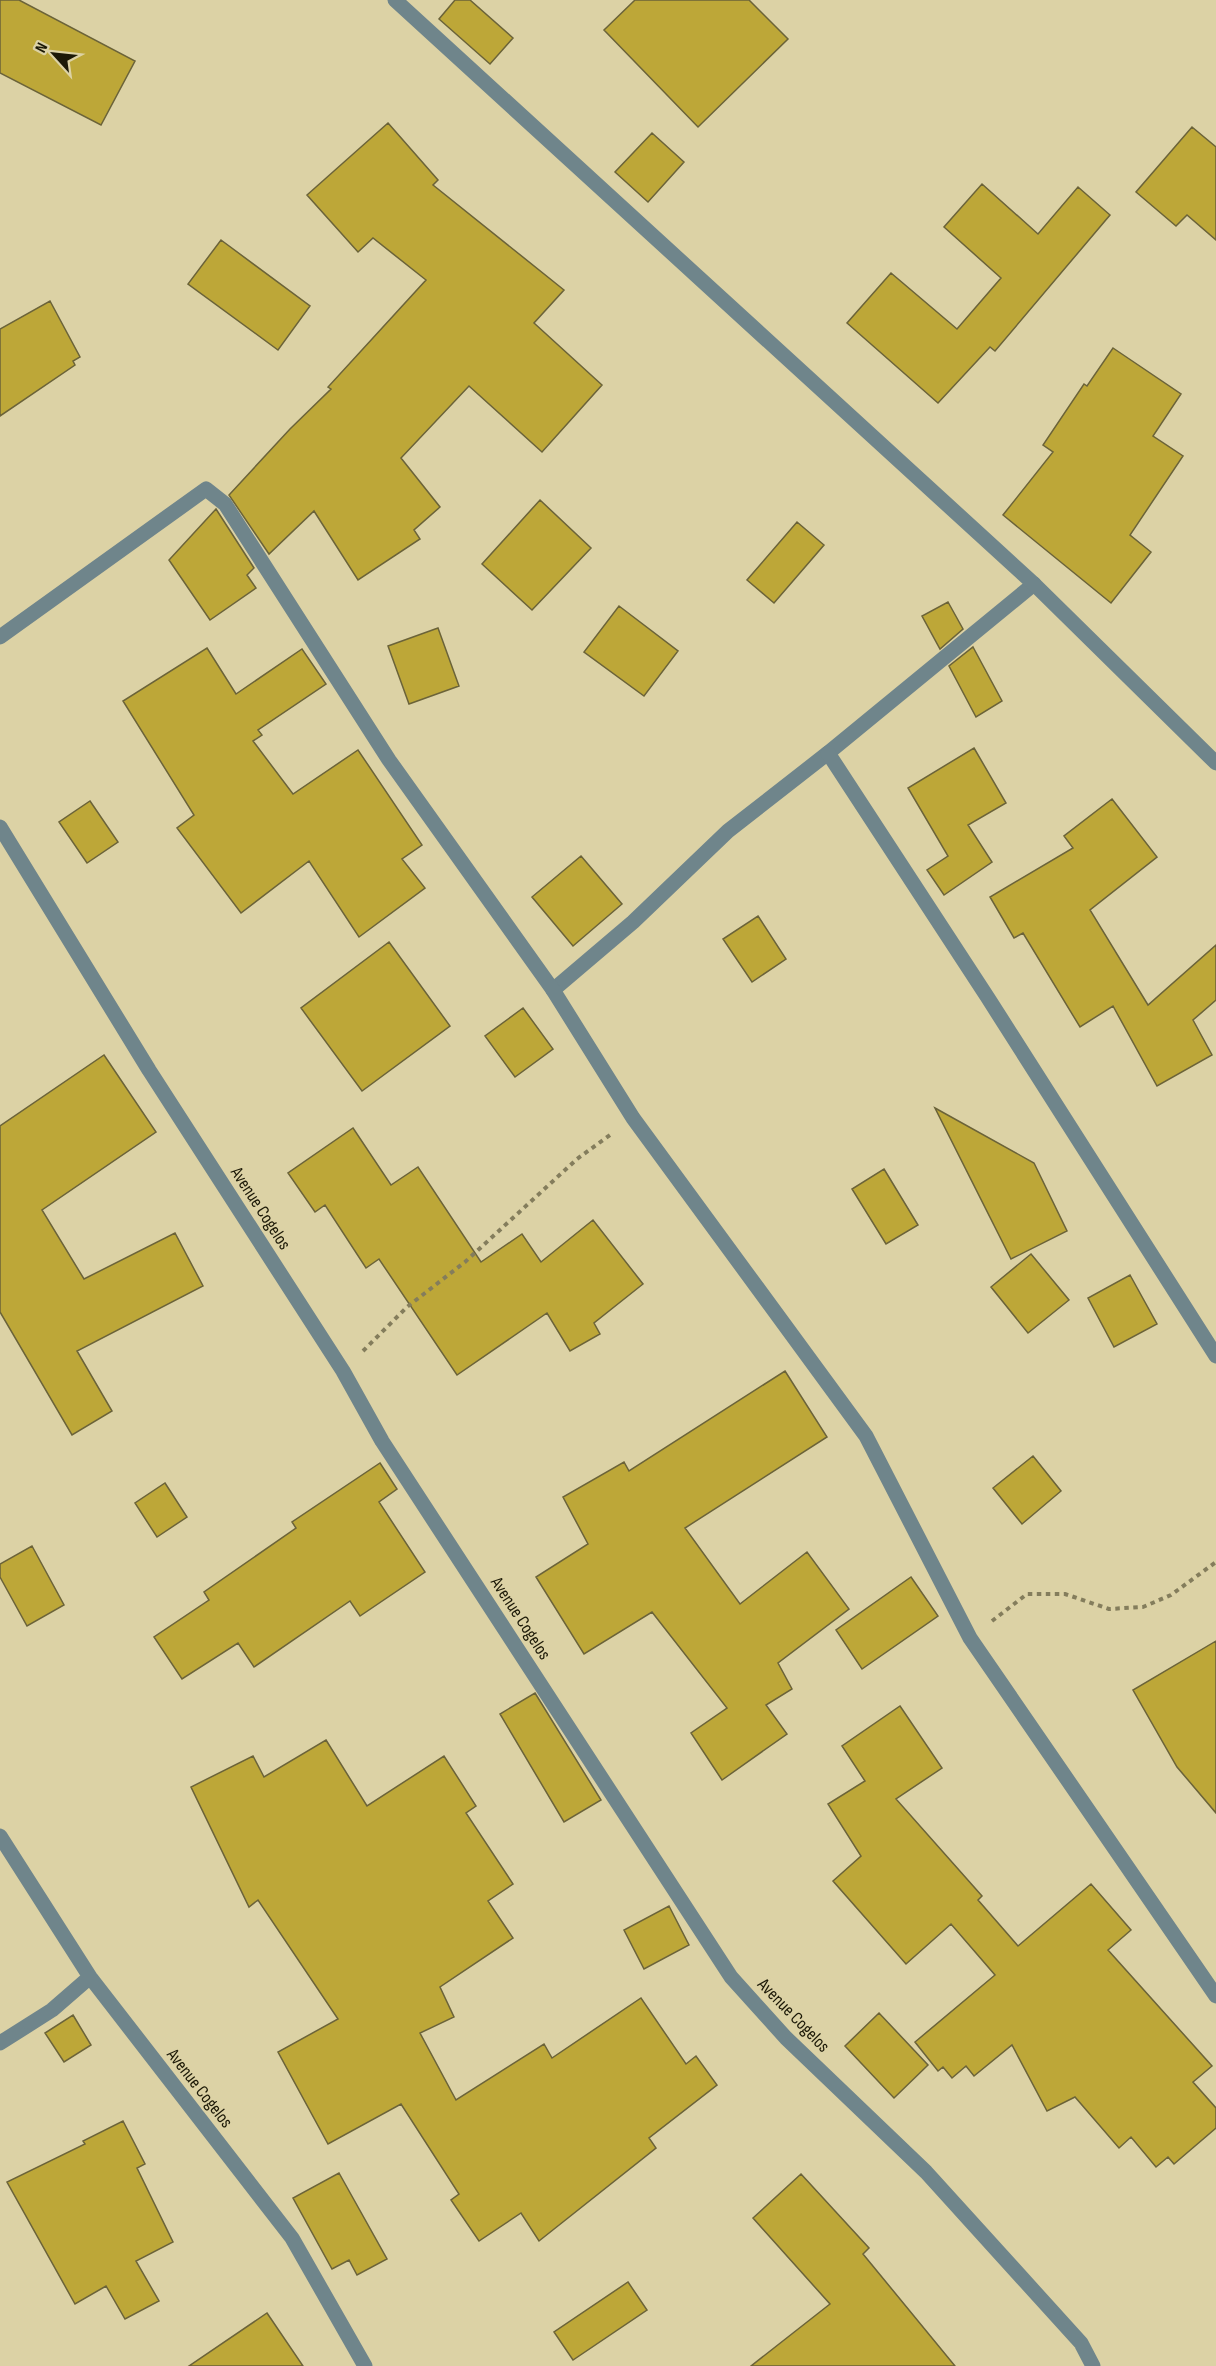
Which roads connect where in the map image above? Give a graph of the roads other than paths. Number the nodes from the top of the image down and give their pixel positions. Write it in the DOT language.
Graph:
graph roads {
  1 [pos="395,0"];
  2 [pos="1034,584"];
  3 [pos="0,637"];
  4 [pos="828,753"];
  5 [pos="1216,763"];
  6 [pos="0,827"];
  7 [pos="553,990"];
  8 [pos="1216,1356"];
  9 [pos="0,1836"];
  10 [pos="90,1977"];
  11 [pos="1216,1996"];
  12 [pos="0,2043"];
  13 [pos="365,2366"];
  14 [pos="1093,2366"];
  1 -- 2 [label="street"];
  2 -- 4 [label="street"];
  2 -- 5 [label="street"];
  3 -- 7 [label="street"];
  4 -- 7 [label="street"];
  4 -- 8 [label="street"];
  6 -- 14 [label="street, Avenue Cogelos"];
  7 -- 11 [label="street"];
  9 -- 10 [label="street, Avenue Cogelos"];
  10 -- 12 [label="street"];
  10 -- 13 [label="street, Avenue Cogelos"];
}
